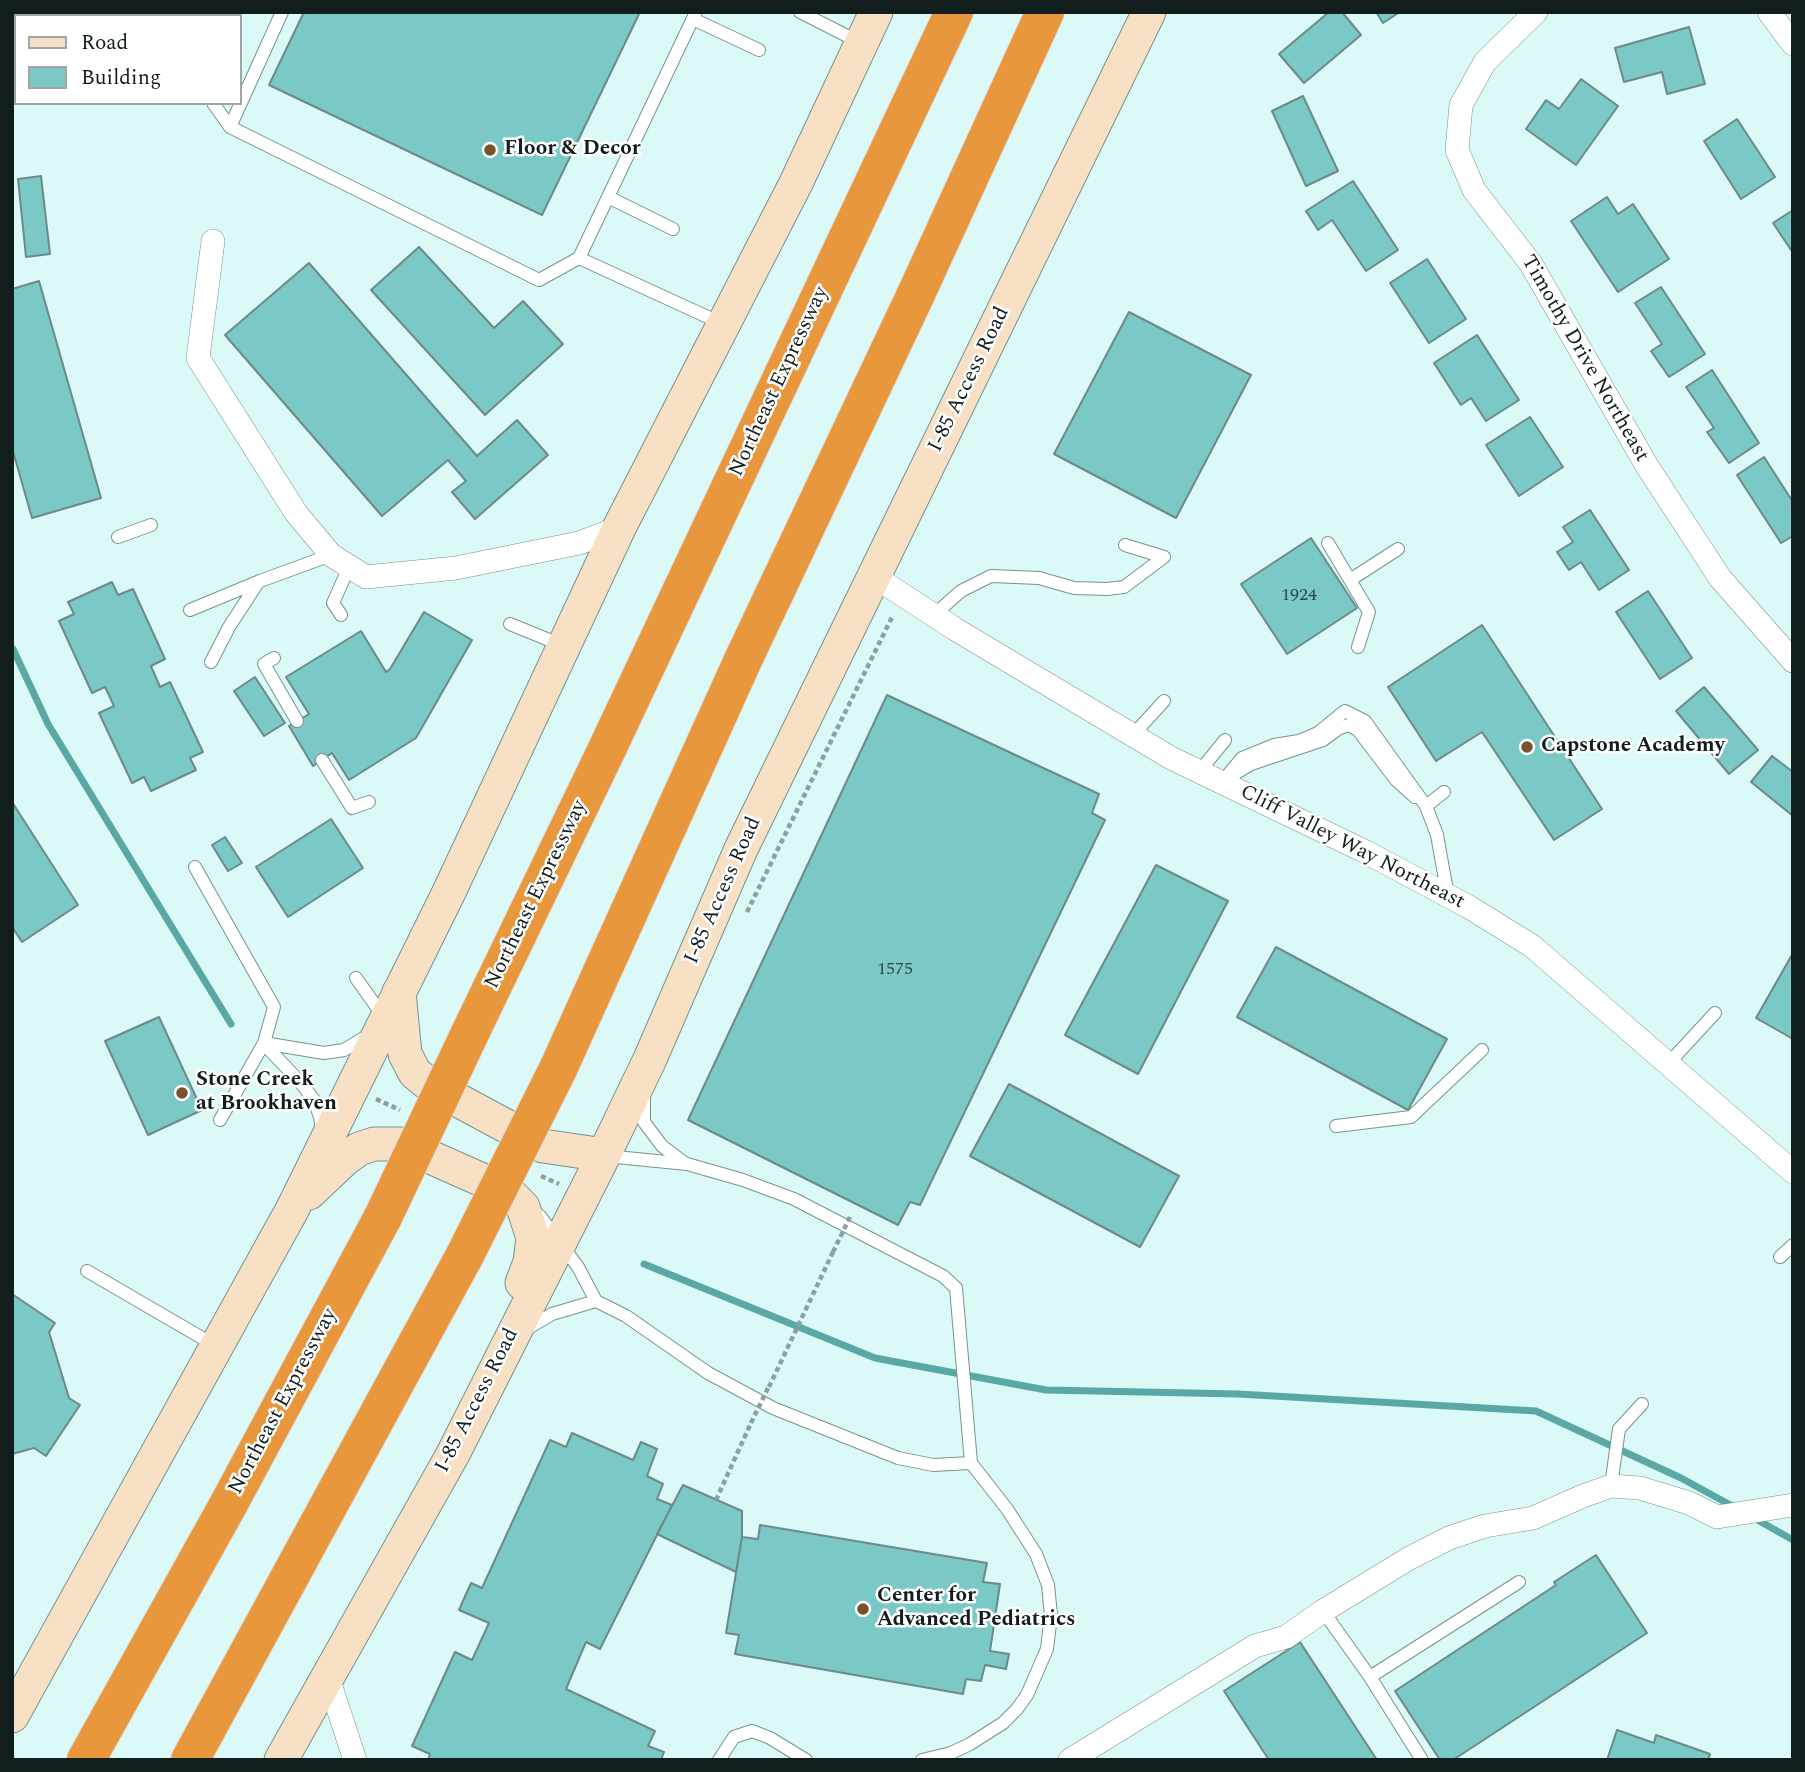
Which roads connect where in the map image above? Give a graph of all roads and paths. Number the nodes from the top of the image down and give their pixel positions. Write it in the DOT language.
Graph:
graph roads {
  1 [pos="282,12"];
  2 [pos="800,12"];
  3 [pos="876,12"];
  4 [pos="954,12"];
  5 [pos="1045,12"];
  6 [pos="1149,12"];
  7 [pos="1536,12"];
  8 [pos="1769,12"];
  9 [pos="694,15"];
  10 [pos="861,44"];
  11 [pos="1793,44"];
  12 [pos="759,50"];
  13 [pos="242,100"];
  14 [pos="214,105"];
  15 [pos="240,105"];
  16 [pos="230,127"];
  17 [pos="608,197"];
  18 [pos="673,229"];
  19 [pos="213,241"];
  20 [pos="579,258"];
  21 [pos="723,324"];
  22 [pos="151,525"];
  23 [pos="619,528"];
  24 [pos="118,537"];
  25 [pos="1328,543"];
  26 [pos="1125,545"];
  27 [pos="1398,549"];
  28 [pos="340,561"];
  29 [pos="875,577"];
  30 [pos="1350,580"];
  31 [pos="260,581"];
  32 [pos="190,610"];
  33 [pos="341,615"];
  34 [pos="934,615"];
  35 [pos="510,624"];
  36 [pos="564,646"];
  37 [pos="1358,647"];
  38 [pos="274,658"];
  39 [pos="1793,661"];
  40 [pos="211,662"];
  41 [pos="1164,701"];
  42 [pos="298,721"];
  43 [pos="1132,736"];
  44 [pos="1225,740"];
  45 [pos="323,760"];
  46 [pos="1199,772"];
  47 [pos="1222,782"];
  48 [pos="1444,792"];
  49 [pos="369,802"];
  50 [pos="1426,806"];
  51 [pos="195,867"];
  52 [pos="1448,896"];
  53 [pos="356,978"];
  54 [pos="392,1006"];
  55 [pos="1715,1013"];
  56 [pos="264,1043"];
  57 [pos="1482,1050"];
  58 [pos="650,1059"];
  59 [pos="1668,1064"];
  60 [pos="220,1120"];
  61 [pos="1336,1126"];
  62 [pos="324,1146"];
  63 [pos="543,1146"];
  64 [pos="604,1155"];
  65 [pos="687,1164"];
  66 [pos="1793,1172"];
  67 [pos="523,1207"];
  68 [pos="292,1210"];
  69 [pos="850,1217"];
  70 [pos="558,1242"];
  71 [pos="1793,1245"];
  72 [pos="1780,1257"];
  73 [pos="87,1271"];
  74 [pos="596,1301"];
  75 [pos="511,1339"];
  76 [pos="217,1346"];
  77 [pos="1642,1404"];
  78 [pos="453,1454"];
  79 [pos="971,1463"];
  80 [pos="1611,1486"];
  81 [pos="716,1500"];
  82 [pos="1793,1505"];
  83 [pos="1519,1582"];
  84 [pos="1323,1611"];
  85 [pos="1370,1677"];
  86 [pos="328,1678"];
  87 [pos="12,1716"];
  88 [pos="86,1760"];
  89 [pos="190,1760"];
  90 [pos="281,1760"];
  91 [pos="355,1760"];
  92 [pos="719,1760"];
  93 [pos="806,1760"];
  94 [pos="922,1760"];
  95 [pos="1070,1760"];
  96 [pos="1422,1760"];
  1 -- 13 [label="lane"];
  2 -- 10 [label="lane"];
  3 -- 10 [label="main road"];
  4 -- 88 [label="highway, Northeast Expressway, bridge"];
  5 -- 89 [label="highway, bridge"];
  6 -- 29 [label="main road, I-85 Access Road"];
  7 -- 39 [label="street, Timothy Drive Northeast"];
  8 -- 11 [label="street"];
  9 -- 12 [label="lane"];
  9 -- 17 [label="lane"];
  10 -- 21 [label="main road"];
  14 -- 16 [label="lane"];
  15 -- 16 [label="lane"];
  16 -- 20 [label="lane"];
  17 -- 18 [label="lane"];
  17 -- 20 [label="lane"];
  19 -- 28 [label="street"];
  20 -- 21 [label="lane"];
  21 -- 23 [label="main road"];
  22 -- 24 [label="lane"];
  23 -- 28 [label="street"];
  23 -- 36 [label="main road"];
  25 -- 30 [label="lane"];
  26 -- 34 [label="lane"];
  27 -- 30 [label="lane"];
  28 -- 31 [label="lane"];
  28 -- 33 [label="lane"];
  29 -- 34 [label="street, Cliff Valley Way Northeast"];
  29 -- 58 [label="main road, I-85 Access Road"];
  30 -- 37 [label="lane"];
  31 -- 32 [label="lane"];
  31 -- 40 [label="lane"];
  34 -- 43 [label="street, Cliff Valley Way Northeast"];
  35 -- 36 [label="lane"];
  36 -- 54 [label="main road"];
  38 -- 42 [label="lane"];
  41 -- 43 [label="lane"];
  43 -- 46 [label="street, Cliff Valley Way Northeast"];
  44 -- 46 [label="lane"];
  45 -- 49 [label="lane"];
  46 -- 47 [label="street, Cliff Valley Way Northeast"];
  47 -- 50 [label="lane"];
  47 -- 52 [label="street, Cliff Valley Way Northeast"];
  48 -- 50 [label="lane"];
  50 -- 52 [label="lane"];
  51 -- 56 [label="lane"];
  52 -- 59 [label="street, Cliff Valley Way Northeast"];
  53 -- 54 [label="lane"];
  54 -- 56 [label="lane"];
  54 -- 62 [label="main road"];
  54 -- 63 [label="main road"];
  55 -- 59 [label="lane"];
  56 -- 60 [label="lane"];
  56 -- 62 [label="lane"];
  57 -- 61 [label="lane"];
  58 -- 63 [label="main road"];
  58 -- 64 [label="main road, I-85 Access Road"];
  58 -- 65 [label="lane"];
  59 -- 66 [label="street, Cliff Valley Way Northeast"];
  62 -- 68 [label="main road"];
  63 -- 64 [label="main road"];
  64 -- 65 [label="lane"];
  64 -- 70 [label="main road, I-85 Access Road"];
  65 -- 79 [label="lane"];
  67 -- 68 [label="main road"];
  67 -- 70 [label="lane"];
  67 -- 78 [label="main road"];
  68 -- 76 [label="main road"];
  69 -- 81 [label="path, bridge"];
  70 -- 74 [label="lane"];
  70 -- 75 [label="main road, I-85 Access Road"];
  71 -- 72 [label="lane"];
  73 -- 76 [label="lane"];
  74 -- 75 [label="lane"];
  74 -- 79 [label="lane"];
  75 -- 78 [label="main road, I-85 Access Road"];
  76 -- 87 [label="main road"];
  77 -- 80 [label="lane"];
  78 -- 86 [label="main road, I-85 Access Road"];
  79 -- 94 [label="lane"];
  80 -- 82 [label="street"];
  80 -- 84 [label="street"];
  83 -- 85 [label="lane"];
  84 -- 85 [label="lane"];
  84 -- 95 [label="street"];
  85 -- 96 [label="lane"];
  86 -- 90 [label="main road, I-85 Access Road"];
  86 -- 91 [label="street"];
  92 -- 93 [label="lane"];
}
